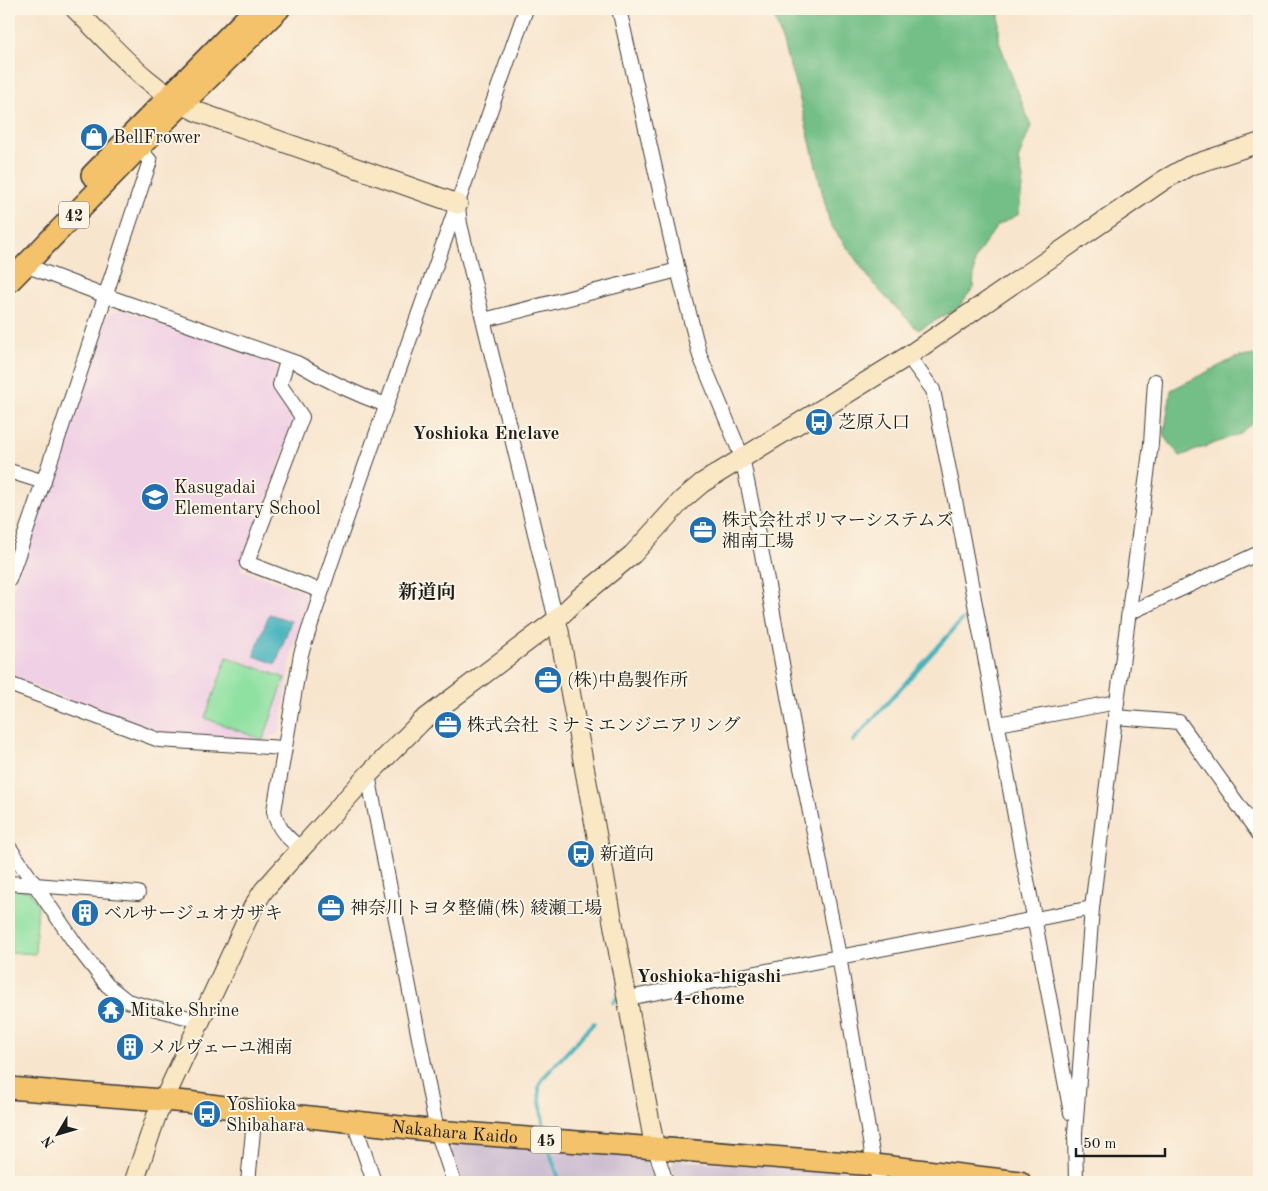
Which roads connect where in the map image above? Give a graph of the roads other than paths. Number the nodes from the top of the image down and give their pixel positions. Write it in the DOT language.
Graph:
graph roads {
  1 [pos="75,9"];
  2 [pos="255,9"];
  3 [pos="279,9"];
  4 [pos="619,9"];
  5 [pos="522,10"];
  6 [pos="175,101"];
  7 [pos="1259,143"];
  8 [pos="139,148"];
  9 [pos="458,204"];
  10 [pos="17,263"];
  11 [pos="678,270"];
  12 [pos="9,282"];
  13 [pos="104,295"];
  14 [pos="484,320"];
  15 [pos="908,356"];
  16 [pos="287,361"];
  17 [pos="1155,381"];
  18 [pos="386,405"];
  19 [pos="742,457"];
  20 [pos="9,471"];
  21 [pos="44,482"];
  22 [pos="1259,553"];
  23 [pos="9,580"];
  24 [pos="321,591"];
  25 [pos="1129,613"];
  26 [pos="556,620"];
  27 [pos="9,684"];
  28 [pos="1117,702"];
  29 [pos="1115,716"];
  30 [pos="998,724"];
  31 [pos="284,748"];
  32 [pos="368,775"];
  33 [pos="1259,834"];
  34 [pos="9,847"];
  35 [pos="301,849"];
  36 [pos="9,883"];
  37 [pos="34,885"];
  38 [pos="138,893"];
  39 [pos="1092,908"];
  40 [pos="1035,919"];
  41 [pos="839,956"];
  42 [pos="628,998"];
  43 [pos="200,1021"];
  44 [pos="9,1088"];
  45 [pos="164,1100"];
  46 [pos="255,1111"];
  47 [pos="354,1122"];
  48 [pos="437,1132"];
  49 [pos="1075,1133"];
  50 [pos="654,1150"];
  51 [pos="877,1174"];
  52 [pos="134,1182"];
  53 [pos="248,1182"];
  54 [pos="374,1182"];
  55 [pos="454,1182"];
  56 [pos="666,1182"];
  57 [pos="1020,1182"];
  58 [pos="1076,1182"];
  1 -- 6 [label="street"];
  2 -- 6 [label="main road, 42"];
  3 -- 6 [label="main road, 42"];
  4 -- 11 [label="street"];
  5 -- 9 [label="street"];
  6 -- 8 [label="main road, 42"];
  6 -- 9 [label="street"];
  6 -- 10 [label="main road, 42"];
  7 -- 15 [label="street"];
  8 -- 10 [label="main road, 42"];
  8 -- 13 [label="street"];
  9 -- 14 [label="street"];
  9 -- 18 [label="street"];
  10 -- 12 [label="main road, 42"];
  10 -- 13 [label="street"];
  11 -- 14 [label="street"];
  11 -- 19 [label="street"];
  13 -- 16 [label="street"];
  13 -- 21 [label="street"];
  14 -- 26 [label="street"];
  15 -- 19 [label="street"];
  15 -- 30 [label="street"];
  16 -- 18 [label="street"];
  16 -- 24 [label="street"];
  17 -- 25 [label="street"];
  18 -- 24 [label="street"];
  19 -- 26 [label="street"];
  19 -- 41 [label="street"];
  20 -- 21 [label="street"];
  21 -- 23 [label="street"];
  22 -- 25 [label="street"];
  24 -- 31 [label="street"];
  25 -- 28 [label="street"];
  26 -- 32 [label="street"];
  26 -- 42 [label="street"];
  27 -- 31 [label="street"];
  28 -- 29 [label="street"];
  28 -- 30 [label="street"];
  29 -- 33 [label="street"];
  29 -- 39 [label="street"];
  30 -- 40 [label="street"];
  31 -- 35 [label="street"];
  32 -- 35 [label="street"];
  32 -- 48 [label="street"];
  34 -- 37 [label="street"];
  35 -- 43 [label="street"];
  36 -- 37 [label="street"];
  37 -- 38 [label="street"];
  37 -- 43 [label="street"];
  39 -- 40 [label="street"];
  39 -- 49 [label="street"];
  40 -- 41 [label="street"];
  40 -- 49 [label="street"];
  41 -- 42 [label="street"];
  41 -- 51 [label="street"];
  42 -- 50 [label="street"];
  43 -- 45 [label="street"];
  44 -- 45 [label="main road, Nakahara Kaido / 45"];
  45 -- 46 [label="main road, Nakahara Kaido / 45"];
  45 -- 52 [label="street"];
  46 -- 47 [label="main road, Nakahara Kaido / 45"];
  46 -- 53 [label="street"];
  47 -- 48 [label="main road, Nakahara Kaido / 45"];
  47 -- 54 [label="street"];
  48 -- 50 [label="main road, Nakahara Kaido / 45"];
  48 -- 55 [label="street"];
  49 -- 58 [label="street"];
  50 -- 51 [label="main road, Nakahara Kaido / 45"];
  50 -- 56 [label="street"];
  51 -- 57 [label="main road, Nakahara Kaido / 45"];
}
